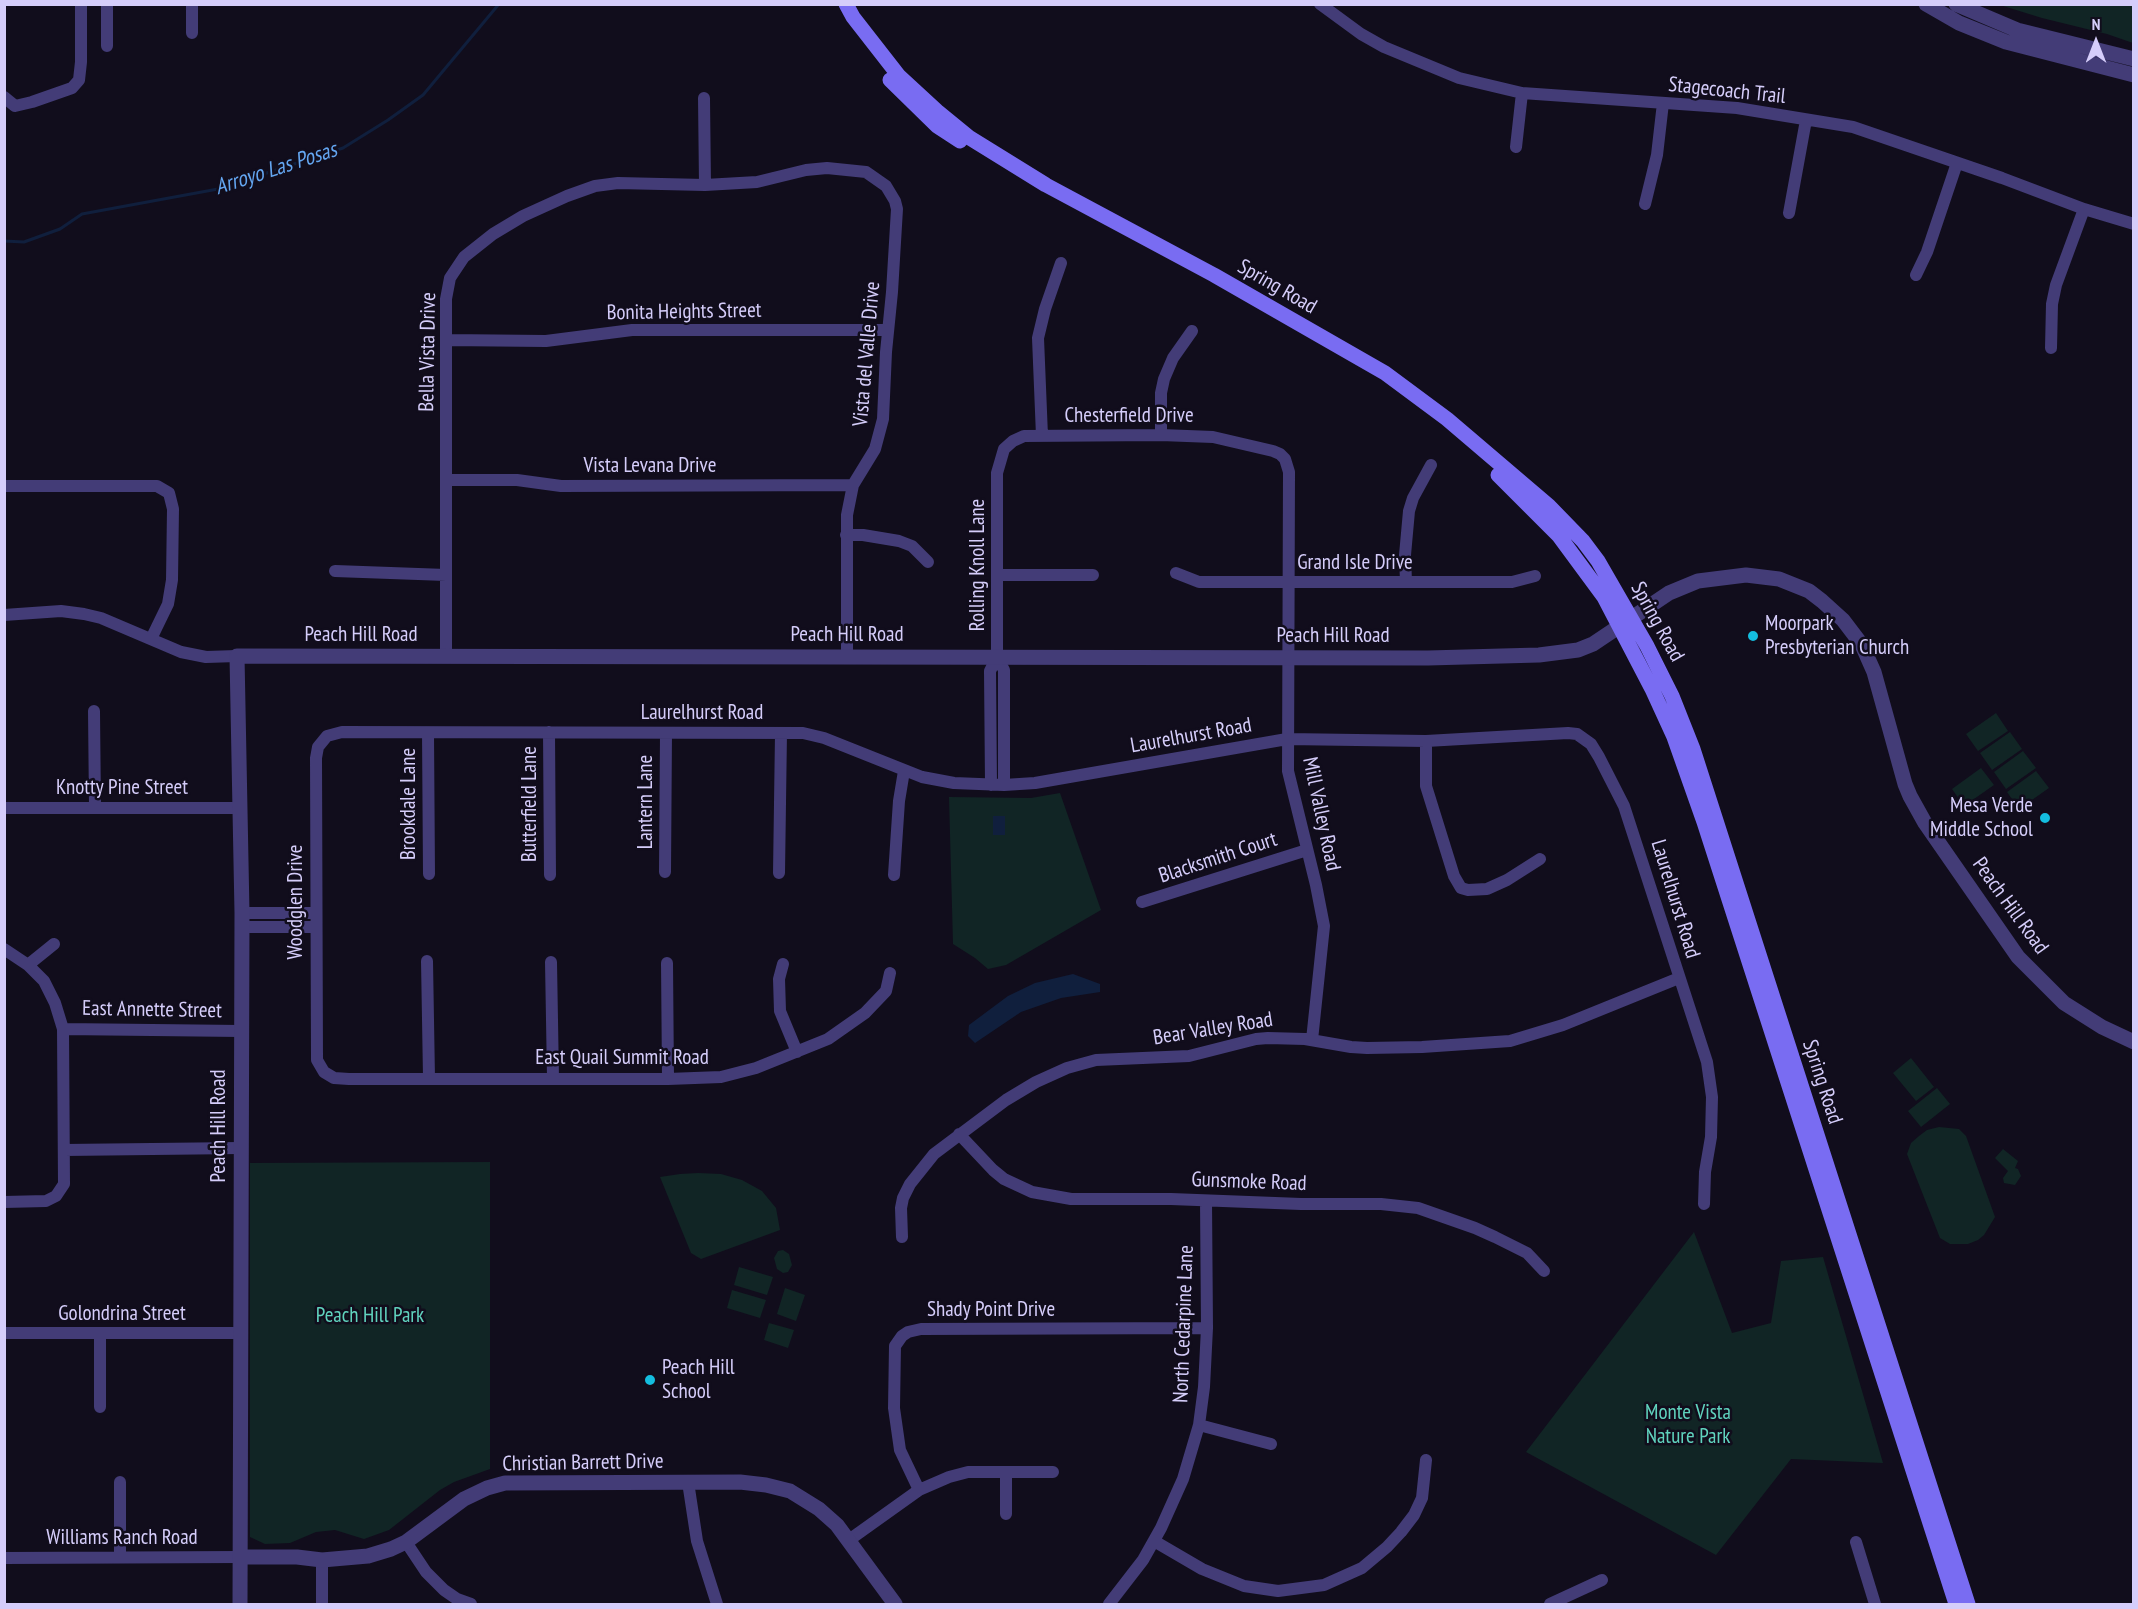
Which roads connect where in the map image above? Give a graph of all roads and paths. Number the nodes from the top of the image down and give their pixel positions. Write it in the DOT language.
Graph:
graph roads {
  1 [pos="81,4"];
  2 [pos="107,4"];
  3 [pos="192,4"];
  4 [pos="836,4"];
  5 [pos="846,4"];
  6 [pos="1320,4"];
  7 [pos="1926,4"];
  8 [pos="1956,4"];
  9 [pos="192,33"];
  10 [pos="107,46"];
  11 [pos="2133,59"];
  12 [pos="2133,75"];
  13 [pos="1522,93"];
  14 [pos="4,97"];
  15 [pos="704,98"];
  16 [pos="1663,104"];
  17 [pos="1806,120"];
  18 [pos="1516,147"];
  19 [pos="1958,163"];
  20 [pos="827,168"];
  21 [pos="705,185"];
  22 [pos="1645,204"];
  23 [pos="2084,209"];
  24 [pos="1789,213"];
  25 [pos="2133,224"];
  26 [pos="1061,263"];
  27 [pos="1916,274"];
  28 [pos="888,330"];
  29 [pos="1192,331"];
  30 [pos="446,340"];
  31 [pos="2050,348"];
  32 [pos="1161,435"];
  33 [pos="1042,436"];
  34 [pos="1280,454"];
  35 [pos="1431,465"];
  36 [pos="997,473"];
  37 [pos="447,480"];
  38 [pos="853,485"];
  39 [pos="4,486"];
  40 [pos="846,535"];
  41 [pos="928,562"];
  42 [pos="334,571"];
  43 [pos="1176,573"];
  44 [pos="446,575"];
  45 [pos="997,575"];
  46 [pos="1093,575"];
  47 [pos="1535,576"];
  48 [pos="1288,582"];
  49 [pos="1406,582"];
  50 [pos="4,615"];
  51 [pos="1626,623"];
  52 [pos="151,639"];
  53 [pos="237,656"];
  54 [pos="848,656"];
  55 [pos="446,657"];
  56 [pos="997,657"];
  57 [pos="1287,657"];
  58 [pos="94,711"];
  59 [pos="549,732"];
  60 [pos="428,733"];
  61 [pos="666,733"];
  62 [pos="781,733"];
  63 [pos="323,738"];
  64 [pos="1287,739"];
  65 [pos="1426,741"];
  66 [pos="904,771"];
  67 [pos="991,785"];
  68 [pos="1004,785"];
  69 [pos="4,808"];
  70 [pos="95,808"];
  71 [pos="239,808"];
  72 [pos="1307,850"];
  73 [pos="1540,859"];
  74 [pos="665,872"];
  75 [pos="779,873"];
  76 [pos="429,874"];
  77 [pos="550,875"];
  78 [pos="894,876"];
  79 [pos="1142,902"];
  80 [pos="316,913"];
  81 [pos="242,920"];
  82 [pos="316,927"];
  83 [pos="54,944"];
  84 [pos="4,949"];
  85 [pos="427,962"];
  86 [pos="551,962"];
  87 [pos="668,963"];
  88 [pos="783,963"];
  89 [pos="28,965"];
  90 [pos="890,973"];
  91 [pos="1679,978"];
  92 [pos="63,1029"];
  93 [pos="240,1031"];
  94 [pos="1312,1040"];
  95 [pos="2133,1042"];
  96 [pos="797,1052"];
  97 [pos="319,1067"];
  98 [pos="429,1078"];
  99 [pos="553,1078"];
  100 [pos="668,1079"];
  101 [pos="960,1134"];
  102 [pos="240,1148"];
  103 [pos="64,1150"];
  104 [pos="1206,1201"];
  105 [pos="4,1202"];
  106 [pos="1704,1204"];
  107 [pos="902,1238"];
  108 [pos="1544,1271"];
  109 [pos="1207,1328"];
  110 [pos="4,1333"];
  111 [pos="240,1333"];
  112 [pos="100,1334"];
  113 [pos="100,1407"];
  114 [pos="1199,1425"];
  115 [pos="1271,1444"];
  116 [pos="1426,1460"];
  117 [pos="1006,1472"];
  118 [pos="1053,1472"];
  119 [pos="120,1482"];
  120 [pos="688,1482"];
  121 [pos="919,1490"];
  122 [pos="1006,1514"];
  123 [pos="849,1540"];
  124 [pos="1155,1541"];
  125 [pos="406,1542"];
  126 [pos="1856,1542"];
  127 [pos="120,1557"];
  128 [pos="240,1557"];
  129 [pos="4,1558"];
  130 [pos="322,1560"];
  131 [pos="1602,1580"];
  132 [pos="240,1605"];
  133 [pos="322,1605"];
  134 [pos="471,1605"];
  135 [pos="717,1605"];
  136 [pos="895,1605"];
  137 [pos="1109,1605"];
  138 [pos="1550,1605"];
  139 [pos="1875,1605"];
  140 [pos="1956,1605"];
  141 [pos="1968,1605"];
  1 -- 14 [label="street"];
  2 -- 10 [label="street"];
  3 -- 9 [label="street"];
  4 -- 51 [label="main road, Spring Road"];
  5 -- 51 [label="main road, Spring Road"];
  6 -- 13 [label="street, Stagecoach Trail"];
  7 -- 12 [label="street"];
  8 -- 11 [label="street"];
  13 -- 16 [label="street, Stagecoach Trail"];
  13 -- 18 [label="street"];
  15 -- 21 [label="street"];
  16 -- 17 [label="street, Stagecoach Trail"];
  16 -- 22 [label="street"];
  17 -- 19 [label="street, Stagecoach Trail"];
  17 -- 24 [label="street"];
  19 -- 23 [label="street, Stagecoach Trail"];
  19 -- 27 [label="street"];
  20 -- 21 [label="street, Bella Vista Drive"];
  20 -- 28 [label="street, Vista del Valle Drive"];
  21 -- 30 [label="street, Bella Vista Drive"];
  23 -- 25 [label="street, Stagecoach Trail"];
  23 -- 31 [label="street"];
  26 -- 33 [label="street"];
  28 -- 30 [label="street, Bonita Heights Street"];
  28 -- 38 [label="street, Vista del Valle Drive"];
  29 -- 32 [label="street"];
  30 -- 37 [label="street, Bella Vista Drive"];
  32 -- 33 [label="street, Chesterfield Drive"];
  32 -- 34 [label="street, Chesterfield Drive"];
  33 -- 36 [label="street, Chesterfield Drive"];
  34 -- 48 [label="street, Mill Valley Road"];
  35 -- 49 [label="street"];
  36 -- 45 [label="street, Rolling Knoll Lane"];
  37 -- 38 [label="street, Vista Levana Drive"];
  37 -- 44 [label="street, Bella Vista Drive"];
  38 -- 40 [label="street, Vista del Valle Drive"];
  39 -- 52 [label="street"];
  40 -- 41 [label="street"];
  40 -- 54 [label="street, Vista del Valle Drive"];
  42 -- 44 [label="street"];
  43 -- 48 [label="street, Grand Isle Drive"];
  44 -- 55 [label="street, Bella Vista Drive"];
  45 -- 46 [label="street"];
  45 -- 56 [label="street, Rolling Knoll Lane"];
  47 -- 49 [label="street, Grand Isle Drive"];
  48 -- 49 [label="street, Grand Isle Drive"];
  48 -- 57 [label="street, Mill Valley Road"];
  50 -- 52 [label="street"];
  51 -- 57 [label="street, Peach Hill Road"];
  51 -- 95 [label="street, Peach Hill Road"];
  51 -- 140 [label="main road, Spring Road"];
  51 -- 141 [label="main road, Spring Road"];
  52 -- 53 [label="street"];
  53 -- 55 [label="street, Peach Hill Road"];
  53 -- 71 [label="street, Peach Hill Road"];
  54 -- 55 [label="street, Peach Hill Road"];
  54 -- 56 [label="street, Peach Hill Road"];
  56 -- 57 [label="street, Peach Hill Road"];
  56 -- 67 [label="street, Rolling Knoll Lane"];
  56 -- 68 [label="street, Rolling Knoll Lane"];
  57 -- 64 [label="street, Mill Valley Road"];
  58 -- 70 [label="street"];
  59 -- 60 [label="street, Laurelhurst Road"];
  59 -- 61 [label="street, Laurelhurst Road"];
  59 -- 77 [label="street, Butterfield Lane"];
  60 -- 63 [label="street, Laurelhurst Road"];
  60 -- 76 [label="street, Brookdale Lane"];
  61 -- 62 [label="street, Laurelhurst Road"];
  61 -- 74 [label="street, Lantern Lane"];
  62 -- 66 [label="street, Laurelhurst Road"];
  62 -- 75 [label="street"];
  63 -- 80 [label="street, Woodglen Drive"];
  64 -- 65 [label="street, Laurelhurst Road"];
  64 -- 68 [label="street, Laurelhurst Road"];
  64 -- 72 [label="street, Mill Valley Road"];
  65 -- 73 [label="street"];
  65 -- 91 [label="street, Laurelhurst Road"];
  66 -- 67 [label="street, Laurelhurst Road"];
  66 -- 78 [label="street"];
  67 -- 68 [label="street, Laurelhurst Road"];
  69 -- 70 [label="street, Knotty Pine Street"];
  70 -- 71 [label="street, Knotty Pine Street"];
  71 -- 81 [label="street, Peach Hill Road"];
  72 -- 79 [label="street, Blacksmith Court"];
  72 -- 94 [label="street, Mill Valley Road"];
  80 -- 81 [label="street"];
  80 -- 82 [label="street, Woodglen Drive"];
  81 -- 82 [label="street"];
  81 -- 93 [label="street, Peach Hill Road"];
  82 -- 97 [label="street, Woodglen Drive"];
  83 -- 89 [label="street"];
  84 -- 89 [label="street"];
  85 -- 98 [label="street"];
  86 -- 99 [label="street"];
  87 -- 100 [label="street"];
  88 -- 96 [label="street"];
  89 -- 92 [label="street"];
  90 -- 96 [label="street, East Quail Summit Road"];
  91 -- 94 [label="street, Bear Valley Road"];
  91 -- 106 [label="street, Laurelhurst Road"];
  92 -- 93 [label="street, East Annette Street"];
  92 -- 103 [label="street"];
  93 -- 102 [label="street, Peach Hill Road"];
  94 -- 101 [label="street, Bear Valley Road"];
  96 -- 100 [label="street, East Quail Summit Road"];
  97 -- 98 [label="street, East Quail Summit Road"];
  98 -- 99 [label="street, East Quail Summit Road"];
  99 -- 100 [label="street, East Quail Summit Road"];
  101 -- 104 [label="street, Gunsmoke Road"];
  101 -- 107 [label="street, Bear Valley Road"];
  102 -- 103 [label="street"];
  102 -- 111 [label="street, Peach Hill Road"];
  103 -- 105 [label="street"];
  104 -- 108 [label="street, Gunsmoke Road"];
  104 -- 109 [label="street, North Cedarpine Lane"];
  109 -- 114 [label="street, North Cedarpine Lane"];
  109 -- 121 [label="street, Shady Point Drive"];
  110 -- 112 [label="street, Golondrina Street"];
  111 -- 112 [label="street, Golondrina Street"];
  111 -- 128 [label="street, Peach Hill Road"];
  112 -- 113 [label="street"];
  114 -- 115 [label="street"];
  114 -- 124 [label="street, North Cedarpine Lane"];
  116 -- 124 [label="street"];
  117 -- 118 [label="street"];
  117 -- 121 [label="street"];
  117 -- 122 [label="street"];
  119 -- 127 [label="street"];
  120 -- 123 [label="street, Christian Barrett Drive"];
  120 -- 125 [label="street, Christian Barrett Drive"];
  120 -- 135 [label="street"];
  121 -- 123 [label="street"];
  123 -- 136 [label="street, Christian Barrett Drive"];
  124 -- 137 [label="street, North Cedarpine Lane"];
  125 -- 130 [label="street, Christian Barrett Drive"];
  125 -- 134 [label="street"];
  126 -- 139 [label="street"];
  127 -- 128 [label="street, Williams Ranch Road"];
  127 -- 129 [label="street, Williams Ranch Road"];
  128 -- 130 [label="street, Christian Barrett Drive"];
  128 -- 132 [label="street, Peach Hill Road"];
  130 -- 133 [label="street"];
  131 -- 138 [label="street"];
}
